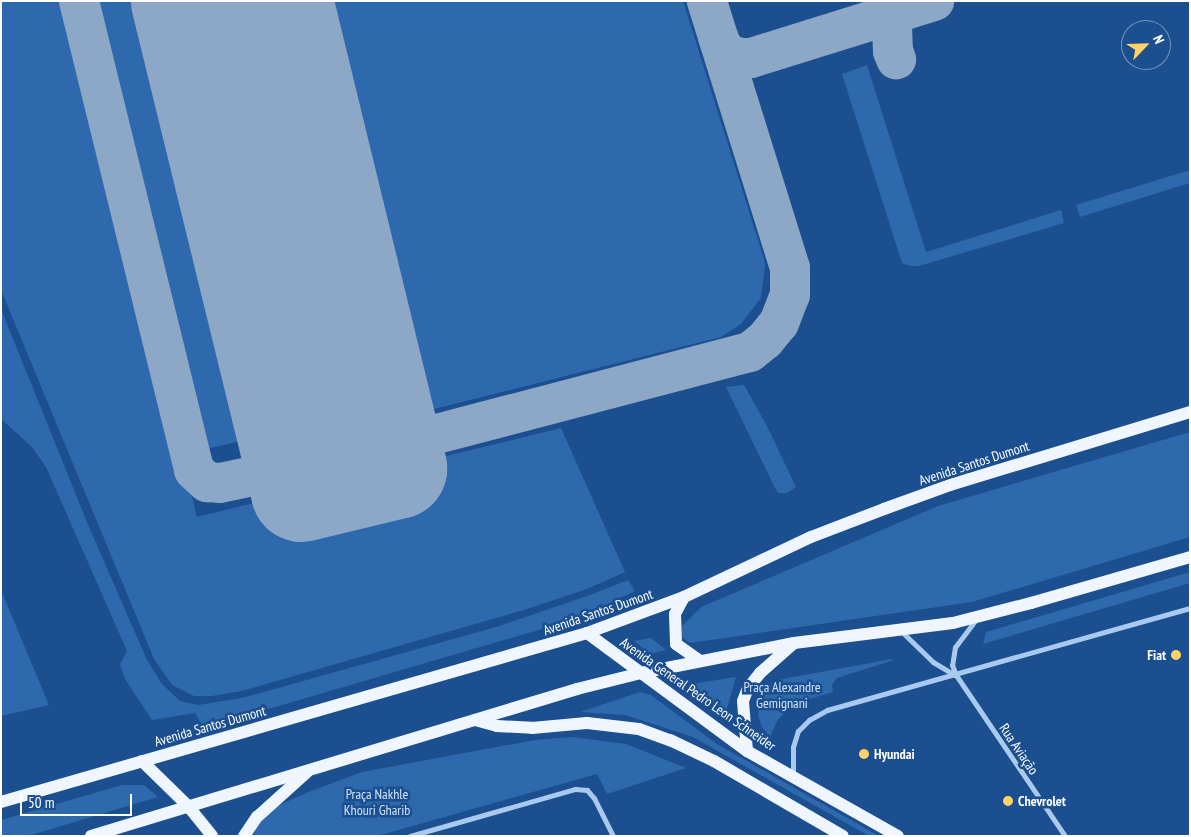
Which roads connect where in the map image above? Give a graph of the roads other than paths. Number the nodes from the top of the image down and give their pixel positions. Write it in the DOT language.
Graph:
graph roads {
  1 [pos="1190,412"];
  2 [pos="1190,557"];
  3 [pos="684,598"];
  4 [pos="1190,608"];
  5 [pos="980,617"];
  6 [pos="900,630"];
  7 [pos="587,633"];
  8 [pos="794,643"];
  9 [pos="699,660"];
  10 [pos="641,672"];
  11 [pos="956,675"];
  12 [pos="475,720"];
  13 [pos="747,751"];
  14 [pos="142,761"];
  15 [pos="311,769"];
  16 [pos="793,777"];
  17 [pos="1,802"];
  18 [pos="188,806"];
  19 [pos="91,836"];
  20 [pos="212,836"];
  21 [pos="244,836"];
  22 [pos="410,836"];
  23 [pos="613,836"];
  24 [pos="843,836"];
  25 [pos="898,836"];
  26 [pos="1065,836"];
  1 -- 3 [label="main road, Avenida Santos Dumont"];
  2 -- 5 [label="main road"];
  3 -- 7 [label="main road, Avenida Santos Dumont"];
  3 -- 9 [label="main road"];
  4 -- 11 [label="street"];
  5 -- 6 [label="main road"];
  5 -- 11 [label="street"];
  6 -- 8 [label="main road"];
  6 -- 11 [label="street, Rua Aviação"];
  7 -- 10 [label="main road, Avenida General Pedro Leon Schneider"];
  7 -- 14 [label="main road, Avenida Santos Dumont"];
  8 -- 9 [label="main road"];
  8 -- 13 [label="main road"];
  9 -- 10 [label="main road"];
  10 -- 12 [label="main road"];
  10 -- 13 [label="main road, Avenida General Pedro Leon Schneider"];
  11 -- 16 [label="street"];
  11 -- 26 [label="street, Rua Aviação"];
  12 -- 15 [label="main road"];
  12 -- 24 [label="main road"];
  13 -- 16 [label="main road, Avenida General Pedro Leon Schneider"];
  14 -- 17 [label="main road, Avenida Santos Dumont"];
  14 -- 18 [label="main road"];
  15 -- 18 [label="main road"];
  15 -- 21 [label="main road"];
  16 -- 25 [label="main road, Avenida General Pedro Leon Schneider"];
  18 -- 19 [label="main road"];
  18 -- 20 [label="main road"];
  22 -- 23 [label="street"];
}
